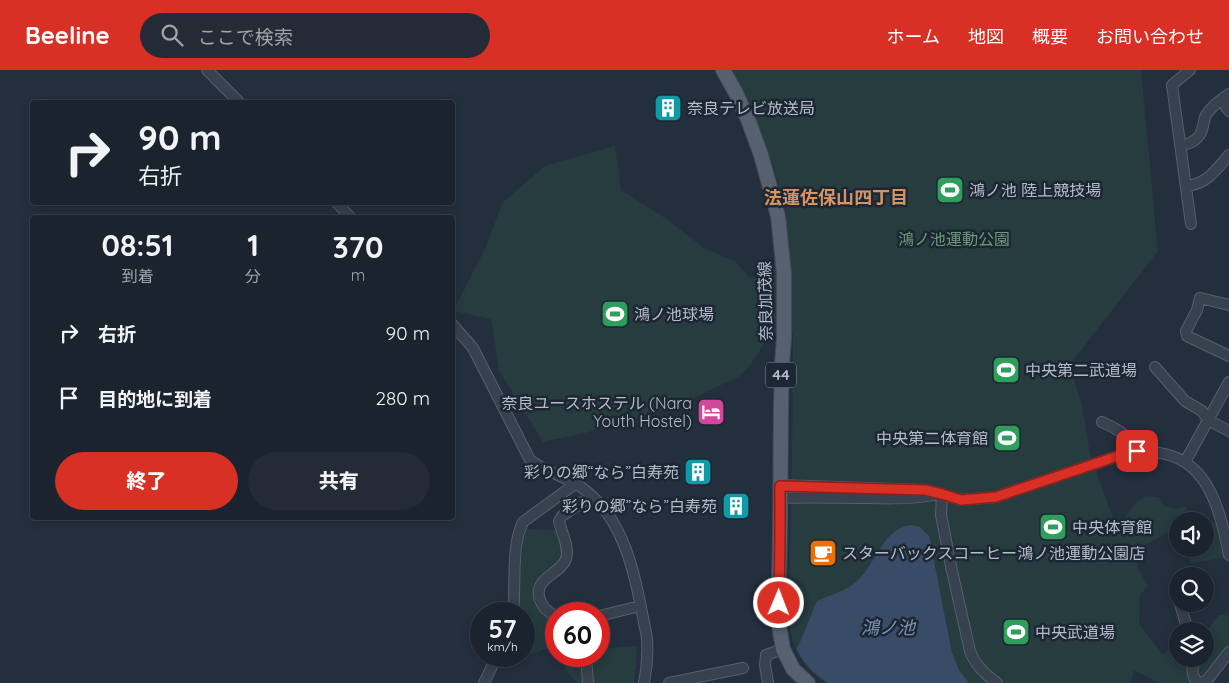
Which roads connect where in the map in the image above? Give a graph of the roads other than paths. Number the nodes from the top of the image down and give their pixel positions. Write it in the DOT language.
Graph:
graph roads {
  1 [pos="207,70"];
  2 [pos="723,70"];
  3 [pos="1190,70"];
  4 [pos="1226,96"];
  5 [pos="237,100"];
  6 [pos="1229,112"];
  7 [pos="1181,145"];
  8 [pos="1229,155"];
  9 [pos="1187,186"];
  10 [pos="339,205"];
  11 [pos="348,215"];
  12 [pos="1191,224"];
  13 [pos="1229,305"];
  14 [pos="455,327"];
  15 [pos="1229,356"];
  16 [pos="1154,367"];
  17 [pos="1229,382"];
  18 [pos="1208,420"];
  19 [pos="1102,422"];
  20 [pos="1229,431"];
  21 [pos="1136,451"];
  22 [pos="1186,462"];
  23 [pos="575,484"];
  24 [pos="780,492"];
  25 [pos="942,494"];
  26 [pos="592,496"];
  27 [pos="1229,507"];
  28 [pos="1218,510"];
  29 [pos="1229,555"];
  30 [pos="514,602"];
  31 [pos="640,606"];
  32 [pos="545,608"];
  33 [pos="610,613"];
  34 [pos="783,648"];
  35 [pos="1229,652"];
  36 [pos="492,667"];
  37 [pos="587,667"];
  38 [pos="1192,667"];
  39 [pos="743,668"];
  40 [pos="484,683"];
  41 [pos="588,683"];
  42 [pos="644,683"];
  43 [pos="669,683"];
  44 [pos="768,683"];
  45 [pos="808,683"];
  46 [pos="997,683"];
  47 [pos="1200,683"];
  1 -- 5 [label="street"];
  2 -- 24 [label="main road, 奈良加茂線 / 44"];
  3 -- 7 [label="street"];
  4 -- 6 [label="street"];
  4 -- 7 [label="street"];
  7 -- 9 [label="street"];
  8 -- 9 [label="street"];
  9 -- 12 [label="street"];
  10 -- 11 [label="street"];
  13 -- 15 [label="street"];
  14 -- 23 [label="street"];
  16 -- 18 [label="street"];
  17 -- 18 [label="street"];
  18 -- 20 [label="street"];
  18 -- 22 [label="street"];
  19 -- 21 [label="street"];
  21 -- 22 [label="street"];
  21 -- 25 [label="street"];
  22 -- 28 [label="street"];
  23 -- 26 [label="street"];
  23 -- 30 [label="street"];
  24 -- 25 [label="street"];
  24 -- 34 [label="main road, 奈良加茂線 / 44"];
  25 -- 46 [label="street"];
  26 -- 31 [label="street"];
  26 -- 32 [label="street"];
  27 -- 28 [label="street"];
  28 -- 29 [label="street"];
  31 -- 33 [label="street"];
  31 -- 42 [label="street"];
  34 -- 44 [label="street"];
  34 -- 45 [label="main road, 奈良加茂線 / 44"];
  35 -- 47 [label="street"];
  36 -- 40 [label="street"];
  37 -- 41 [label="street"];
  38 -- 47 [label="street"];
  39 -- 43 [label="street"];
}
